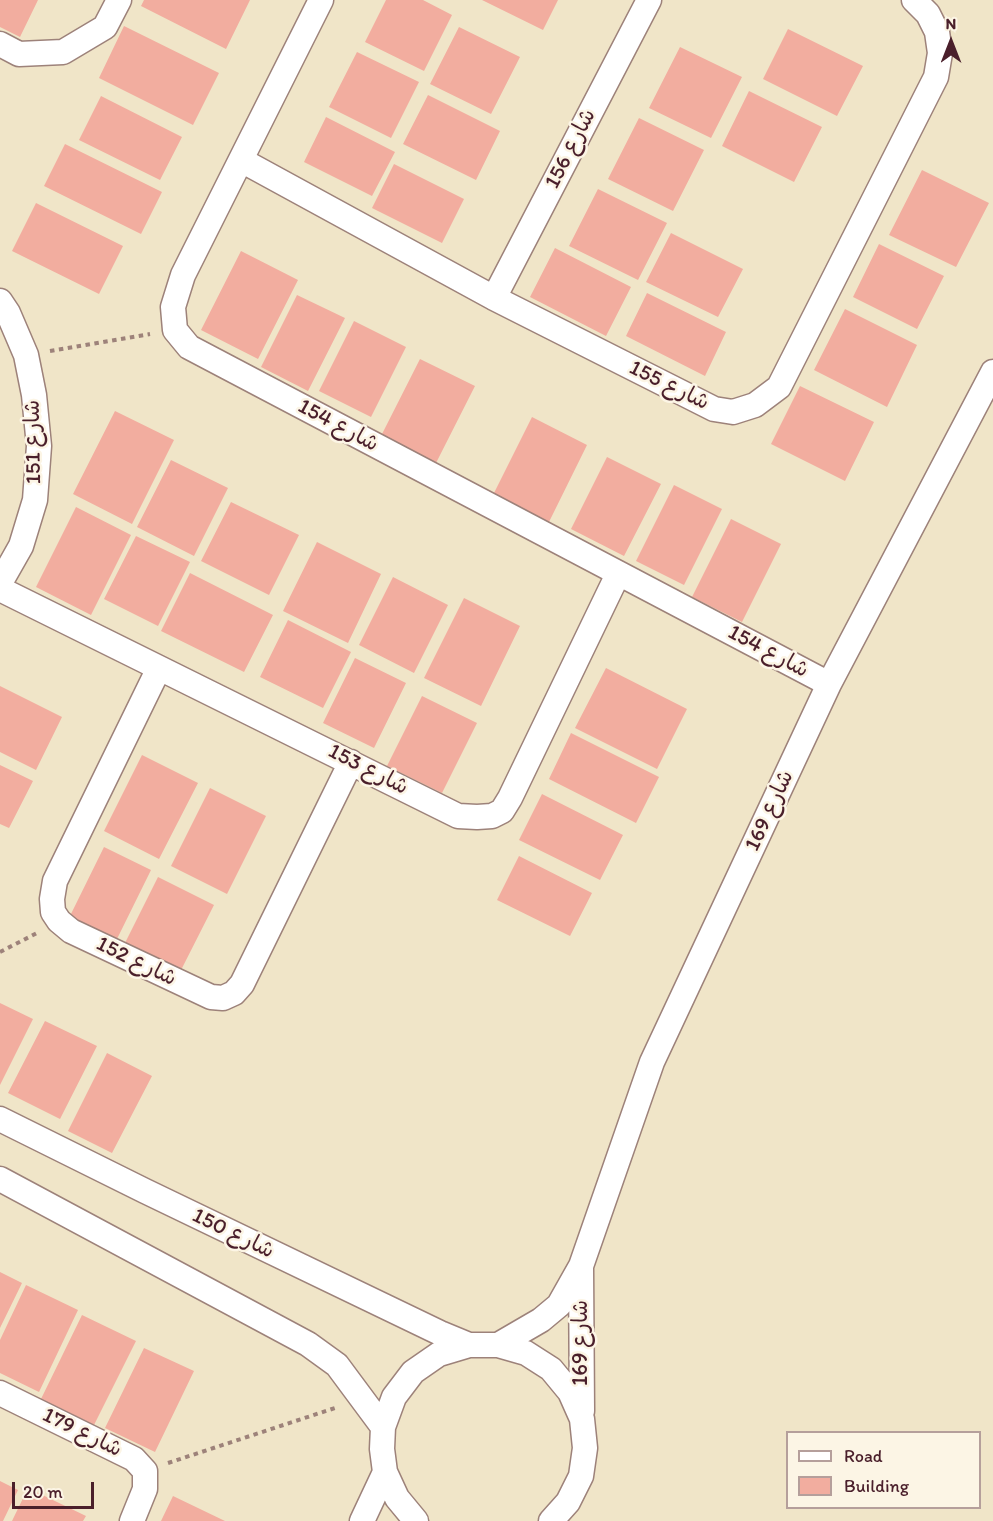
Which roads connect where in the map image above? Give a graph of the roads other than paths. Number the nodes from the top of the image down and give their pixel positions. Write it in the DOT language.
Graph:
graph roads {
  1 [pos="119,0"];
  2 [pos="321,0"];
  3 [pos="649,0"];
  4 [pos="914,0"];
  5 [pos="0,44"];
  6 [pos="241,160"];
  7 [pos="494,298"];
  8 [pos="0,300"];
  9 [pos="993,372"];
  10 [pos="618,574"];
  11 [pos="0,584"];
  12 [pos="0,589"];
  13 [pos="159,668"];
  14 [pos="829,684"];
  15 [pos="351,762"];
  16 [pos="0,1119"];
  17 [pos="0,1179"];
  18 [pos="581,1266"];
  19 [pos="469,1345"];
  20 [pos="498,1345"];
  21 [pos="0,1393"];
  22 [pos="582,1419"];
  23 [pos="383,1427"];
  24 [pos="385,1472"];
  25 [pos="132,1521"];
  26 [pos="362,1521"];
  27 [pos="416,1521"];
  28 [pos="551,1521"];
  1 -- 5 [label="street"];
  2 -- 6 [label="street"];
  3 -- 7 [label="street, شارع 156"];
  4 -- 7 [label="street, شارع 155"];
  6 -- 7 [label="street, شارع 155"];
  6 -- 10 [label="street, شارع 154"];
  8 -- 11 [label="street, شارع 151"];
  9 -- 14 [label="street, شارع 169"];
  10 -- 14 [label="street, شارع 154"];
  10 -- 15 [label="street, شارع 153"];
  12 -- 13 [label="street, شارع 153"];
  13 -- 15 [label="street, شارع 153"];
  13 -- 15 [label="street, شارع 152"];
  14 -- 18 [label="street, شارع 169"];
  16 -- 19 [label="street, شارع 150"];
  17 -- 23 [label="street"];
  18 -- 20 [label="street, شارع 169"];
  18 -- 22 [label="street, شارع 169"];
  19 -- 20 [label="street"];
  19 -- 23 [label="street"];
  20 -- 22 [label="street"];
  21 -- 25 [label="street, شارع 179"];
  22 -- 28 [label="street"];
  23 -- 24 [label="street"];
  24 -- 26 [label="street"];
  24 -- 27 [label="street"];
}
